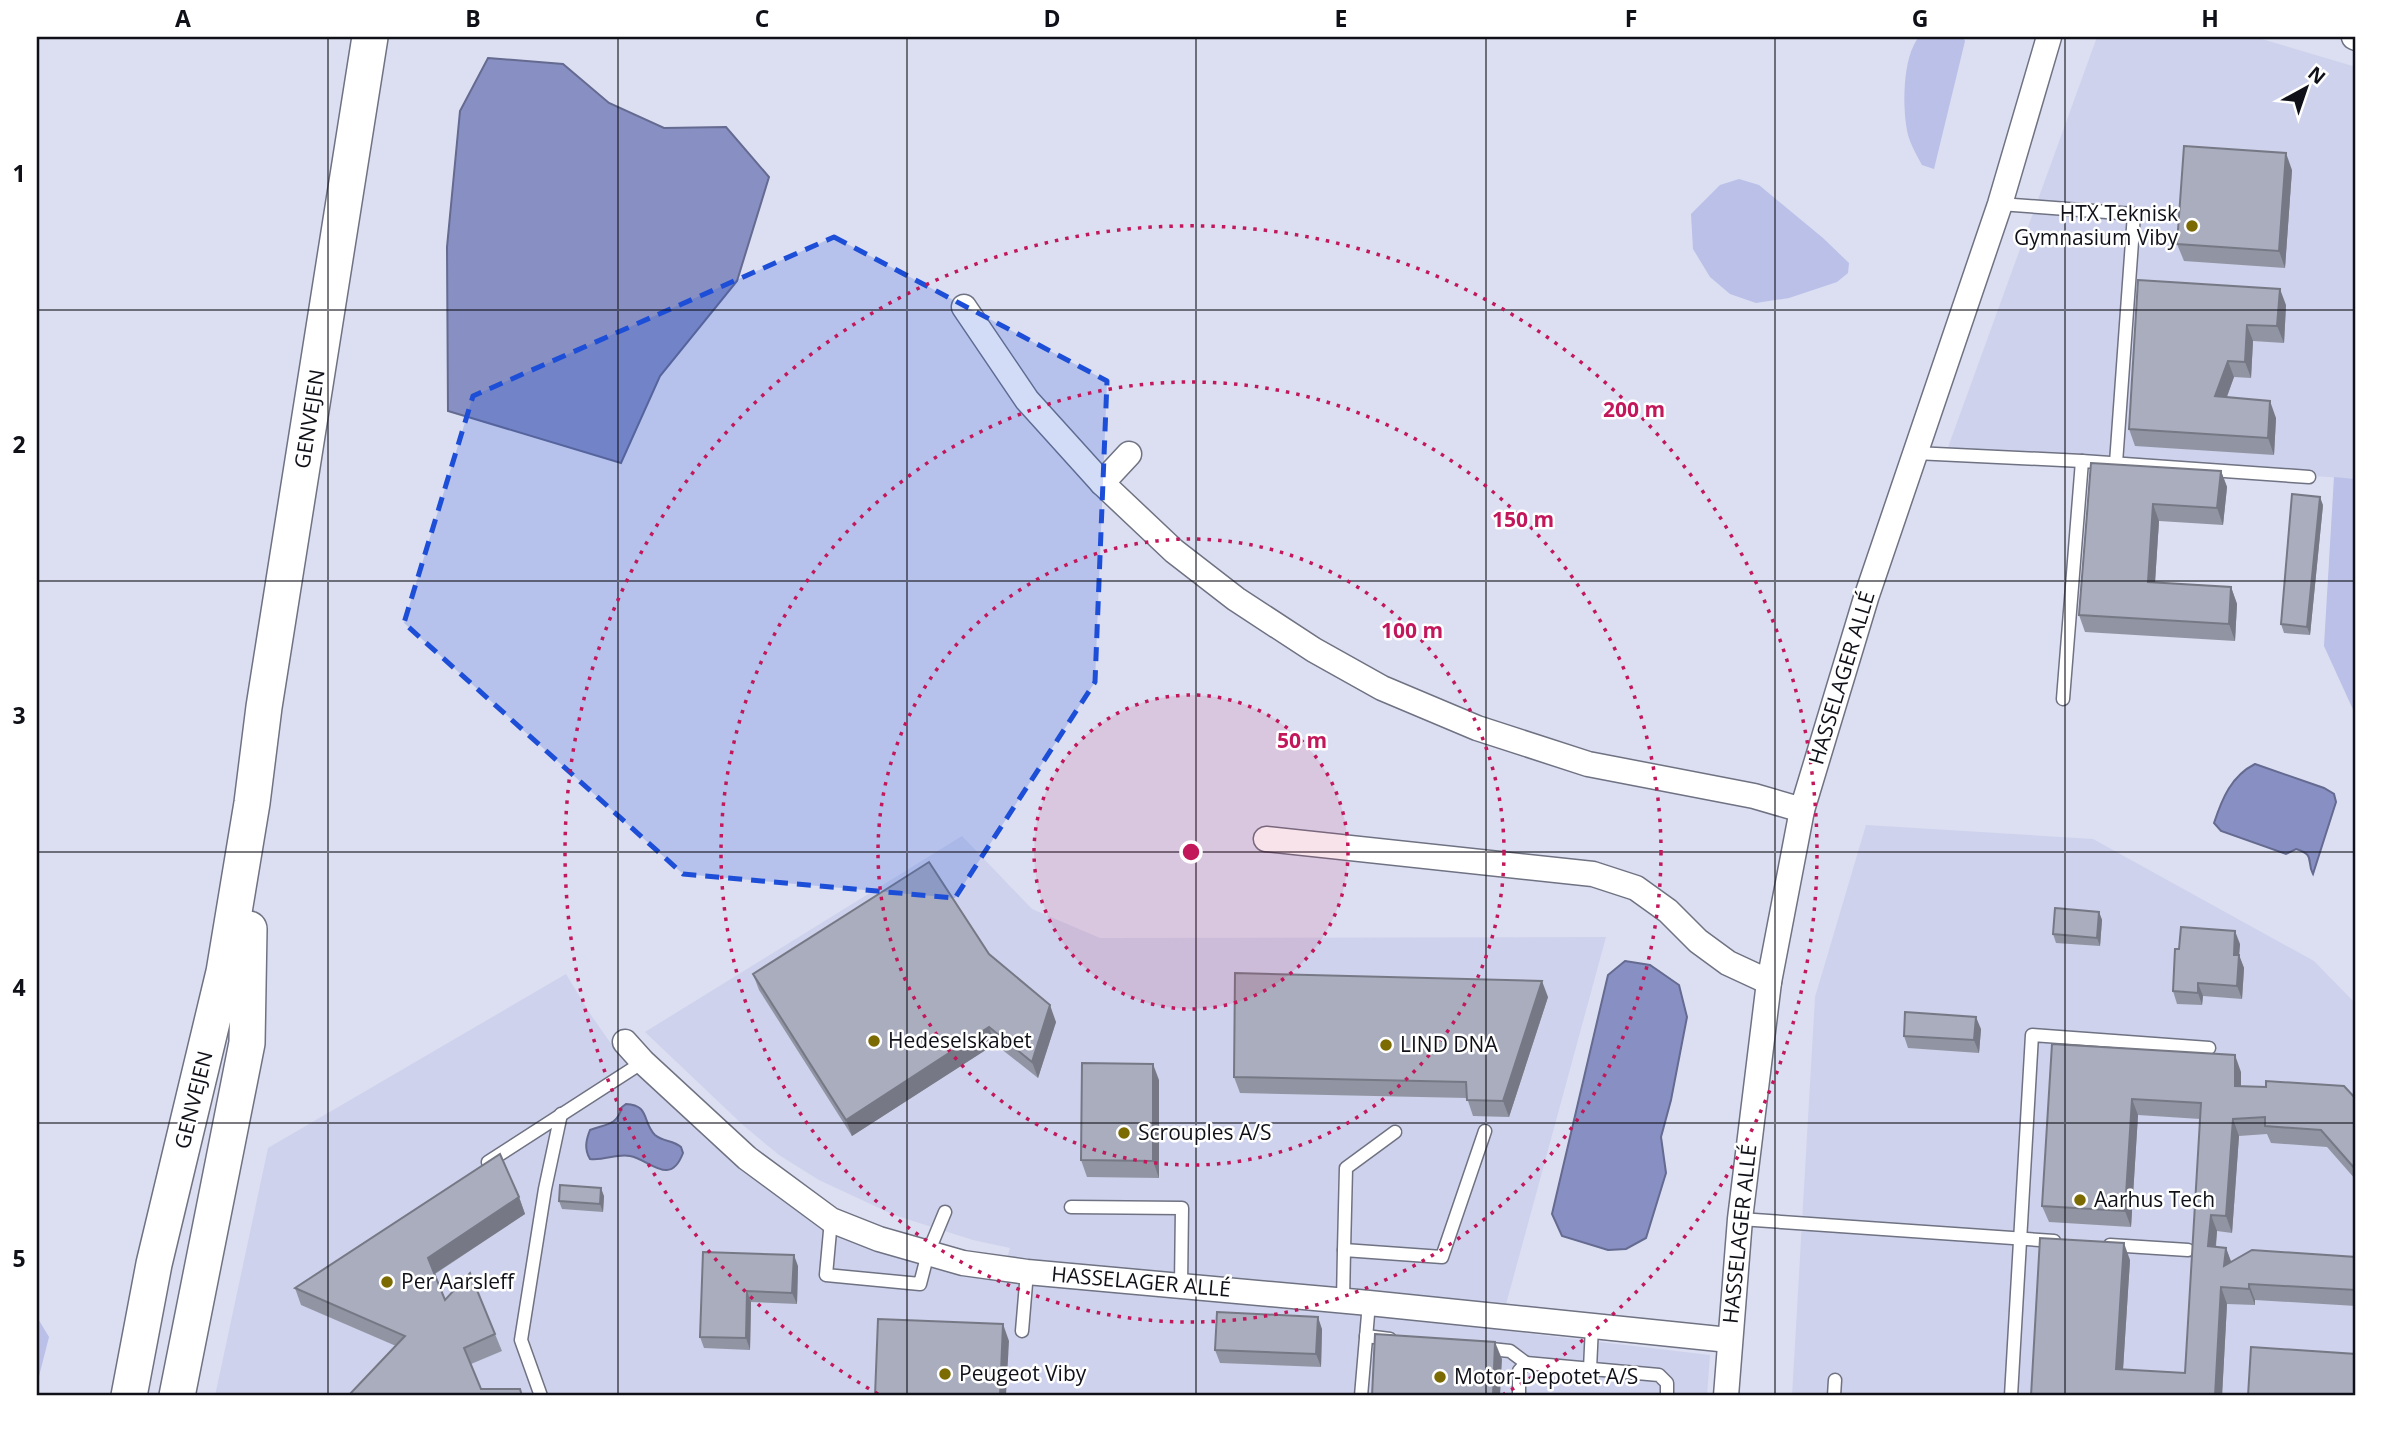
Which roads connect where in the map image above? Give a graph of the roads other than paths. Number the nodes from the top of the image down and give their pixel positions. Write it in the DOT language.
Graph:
graph roads {
  1 [pos="370,37"];
  2 [pos="2049,37"];
  3 [pos="2000,204"];
  4 [pos="964,307"];
  5 [pos="1915,453"];
  6 [pos="1129,454"];
  7 [pos="2082,461"];
  8 [pos="2116,463"];
  9 [pos="2309,477"];
  10 [pos="1102,483"];
  11 [pos="2063,699"];
  12 [pos="252,803"];
  13 [pos="1802,810"];
  14 [pos="1265,839"];
  15 [pos="224,972"];
  16 [pos="1769,982"];
  17 [pos="625,1042"];
  18 [pos="2209,1048"];
  19 [pos="643,1062"];
  20 [pos="561,1114"];
  21 [pos="1485,1131"];
  22 [pos="1395,1132"];
  23 [pos="477,1169"];
  24 [pos="1071,1208"];
  25 [pos="945,1212"];
  26 [pos="1740,1219"];
  27 [pos="831,1220"];
  28 [pos="2020,1239"];
  29 [pos="2062,1242"];
  30 [pos="2090,1244"];
  31 [pos="1344,1250"];
  32 [pos="2188,1250"];
  33 [pos="928,1253"];
  34 [pos="1027,1272"];
  35 [pos="1181,1286"];
  36 [pos="1343,1301"];
  37 [pos="1369,1303"];
  38 [pos="1592,1326"];
  39 [pos="1022,1331"];
  40 [pos="1366,1336"];
  41 [pos="1405,1340"];
  42 [pos="1729,1340"];
  43 [pos="1471,1347"];
  44 [pos="1526,1363"];
  45 [pos="1590,1368"];
  46 [pos="1835,1380"];
  47 [pos="129,1396"];
  48 [pos="148,1396"];
  49 [pos="177,1396"];
  50 [pos="541,1396"];
  51 [pos="1361,1396"];
  52 [pos="1519,1396"];
  53 [pos="1667,1396"];
  54 [pos="1726,1396"];
  55 [pos="1834,1396"];
  56 [pos="2011,1396"];
  1 -- 12 [label="street, GENVEJEN"];
  2 -- 3 [label="street, HASSELAGER ALLÉ"];
  3 -- 5 [label="street, HASSELAGER ALLÉ"];
  3 -- 8 [label="lane"];
  4 -- 10 [label="street"];
  5 -- 7 [label="lane"];
  5 -- 13 [label="street, HASSELAGER ALLÉ"];
  6 -- 10 [label="street"];
  7 -- 8 [label="lane"];
  7 -- 11 [label="lane"];
  8 -- 9 [label="lane"];
  10 -- 13 [label="street"];
  12 -- 15 [label="street, GENVEJEN"];
  12 -- 49 [label="street, GENVEJEN"];
  13 -- 16 [label="street, HASSELAGER ALLÉ"];
  14 -- 16 [label="street"];
  15 -- 47 [label="street, GENVEJEN"];
  15 -- 48 [label="street"];
  16 -- 26 [label="street, HASSELAGER ALLÉ"];
  17 -- 19 [label="street, HASSELAGER ALLÉ"];
  18 -- 28 [label="lane"];
  19 -- 20 [label="lane"];
  19 -- 27 [label="street, HASSELAGER ALLÉ"];
  20 -- 23 [label="lane"];
  20 -- 50 [label="lane"];
  21 -- 31 [label="lane"];
  22 -- 31 [label="lane"];
  24 -- 35 [label="lane"];
  25 -- 33 [label="lane"];
  26 -- 28 [label="lane"];
  26 -- 42 [label="street, HASSELAGER ALLÉ"];
  27 -- 33 [label="street, HASSELAGER ALLÉ"];
  27 -- 33 [label="lane"];
  28 -- 29 [label="lane"];
  28 -- 56 [label="lane"];
  30 -- 32 [label="lane"];
  31 -- 36 [label="lane"];
  33 -- 34 [label="street, HASSELAGER ALLÉ"];
  34 -- 35 [label="street, HASSELAGER ALLÉ"];
  34 -- 39 [label="lane"];
  35 -- 36 [label="street, HASSELAGER ALLÉ"];
  36 -- 37 [label="street, HASSELAGER ALLÉ"];
  37 -- 38 [label="street, HASSELAGER ALLÉ"];
  37 -- 40 [label="lane"];
  38 -- 42 [label="street, HASSELAGER ALLÉ"];
  38 -- 45 [label="lane"];
  40 -- 41 [label="lane"];
  40 -- 51 [label="lane"];
  42 -- 54 [label="street, HASSELAGER ALLÉ"];
  43 -- 44 [label="lane"];
  44 -- 45 [label="lane"];
  44 -- 52 [label="lane"];
  45 -- 53 [label="lane"];
  46 -- 55 [label="lane"];
}
